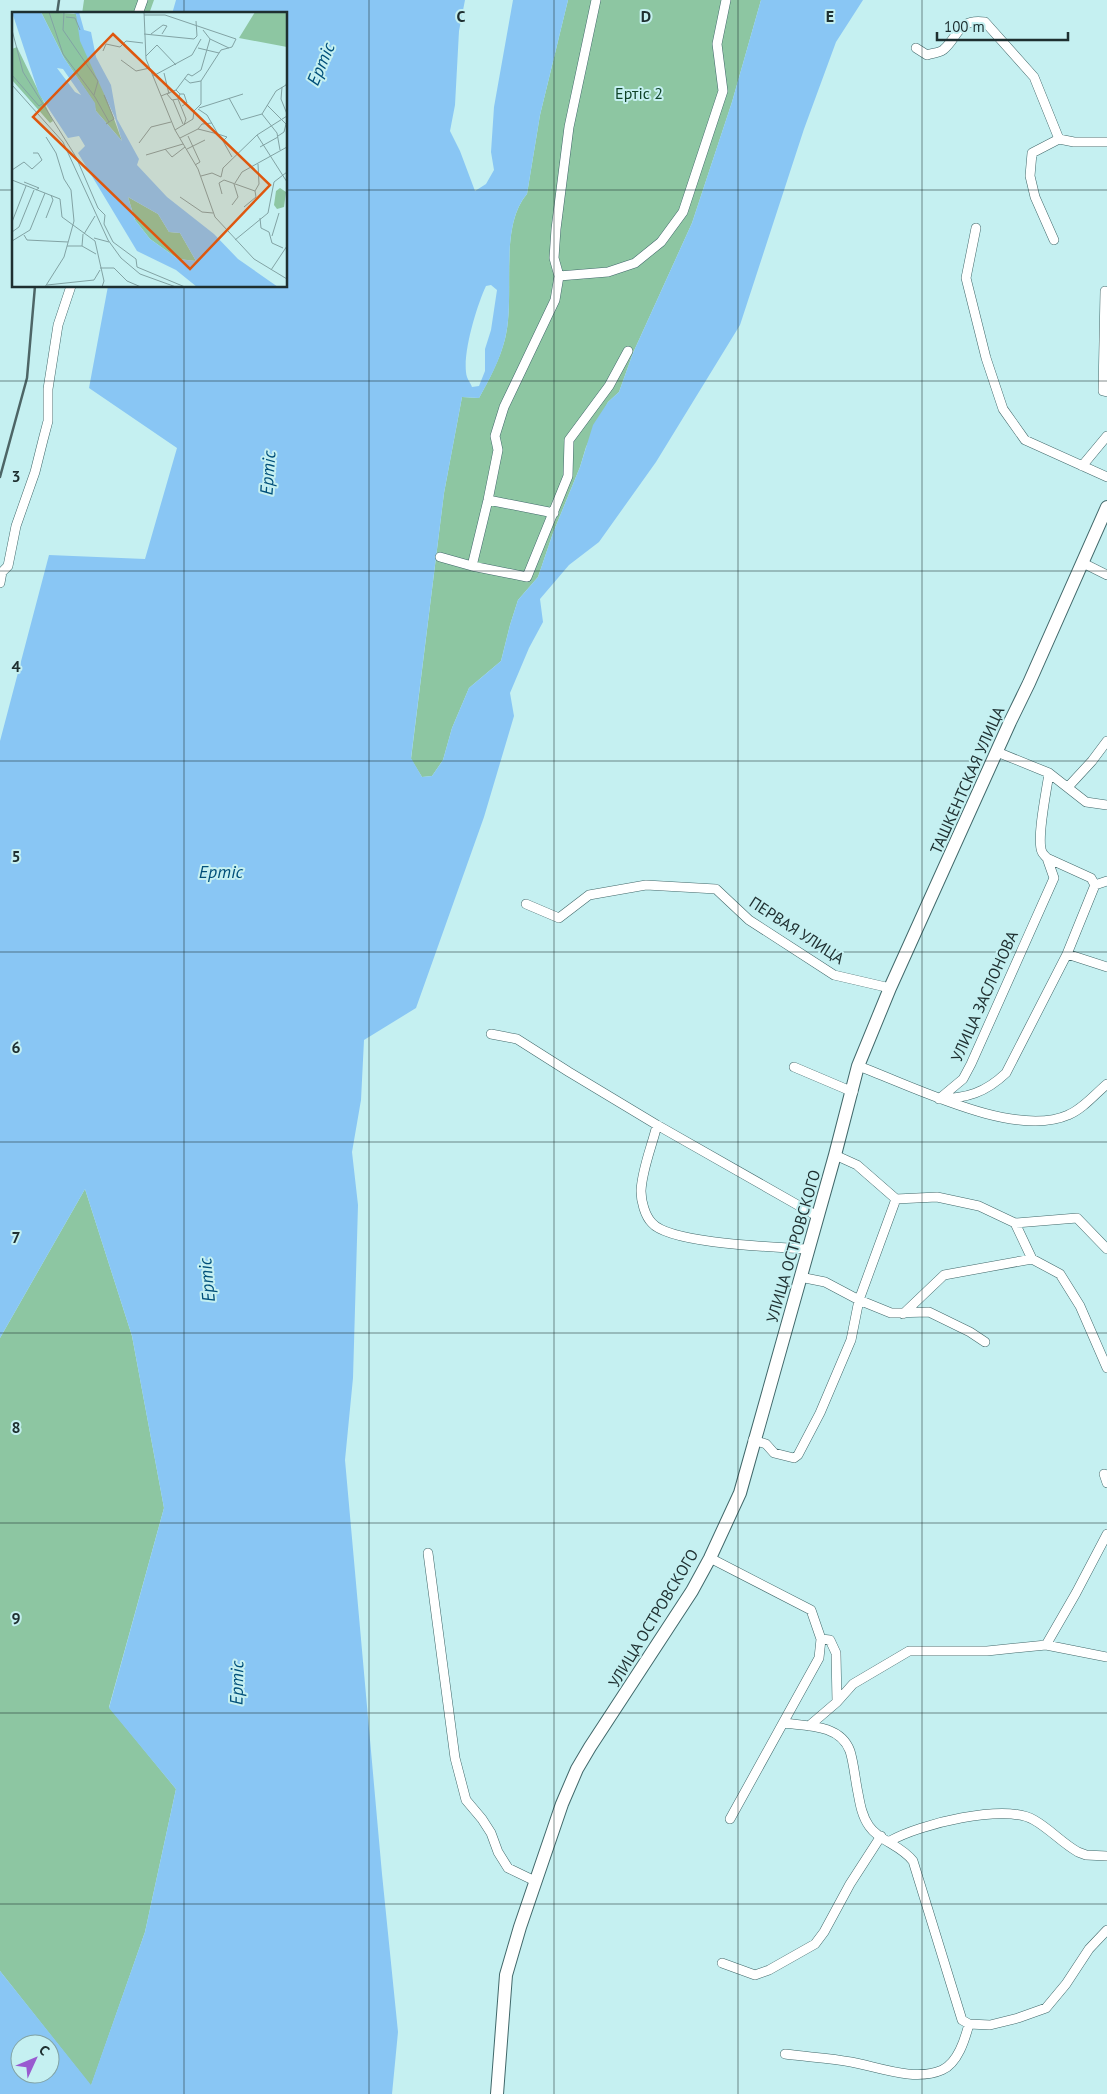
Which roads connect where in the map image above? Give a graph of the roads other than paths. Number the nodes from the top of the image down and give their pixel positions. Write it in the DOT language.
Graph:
graph roads {
  1 [pos="143,0"];
  2 [pos="596,0"];
  3 [pos="726,0"];
  4 [pos="139,12"];
  5 [pos="916,48"];
  6 [pos="1059,139"];
  7 [pos="1107,142"];
  8 [pos="976,228"];
  9 [pos="1054,240"];
  10 [pos="559,276"];
  11 [pos="70,288"];
  12 [pos="1105,291"];
  13 [pos="628,351"];
  14 [pos="1107,392"];
  15 [pos="1107,436"];
  16 [pos="1082,466"];
  17 [pos="1107,477"];
  18 [pos="488,500"];
  19 [pos="1107,507"];
  20 [pos="554,513"];
  21 [pos="440,557"];
  22 [pos="1083,563"];
  23 [pos="472,566"];
  24 [pos="1107,575"];
  25 [pos="0,583"];
  26 [pos="1107,741"];
  27 [pos="997,752"];
  28 [pos="1050,773"];
  29 [pos="1068,787"];
  30 [pos="1107,805"];
  31 [pos="1047,858"];
  32 [pos="1107,881"];
  33 [pos="1094,885"];
  34 [pos="526,904"];
  35 [pos="1067,954"];
  36 [pos="1107,967"];
  37 [pos="890,988"];
  38 [pos="491,1034"];
  39 [pos="858,1066"];
  40 [pos="794,1067"];
  41 [pos="1107,1084"];
  42 [pos="853,1092"];
  43 [pos="939,1098"];
  44 [pos="657,1125"];
  45 [pos="835,1155"];
  46 [pos="896,1199"];
  47 [pos="817,1216"];
  48 [pos="1015,1223"];
  49 [pos="808,1249"];
  50 [pos="1107,1249"];
  51 [pos="1032,1259"];
  52 [pos="800,1277"];
  53 [pos="859,1300"];
  54 [pos="903,1314"];
  55 [pos="985,1342"];
  56 [pos="1107,1368"];
  57 [pos="753,1440"];
  58 [pos="1107,1475"];
  59 [pos="1107,1483"];
  60 [pos="1107,1534"];
  61 [pos="428,1553"];
  62 [pos="710,1558"];
  63 [pos="821,1639"];
  64 [pos="1046,1645"];
  65 [pos="1107,1657"];
  66 [pos="836,1702"];
  67 [pos="783,1723"];
  68 [pos="809,1726"];
  69 [pos="730,1819"];
  70 [pos="886,1839"];
  71 [pos="1107,1856"];
  72 [pos="535,1881"];
  73 [pos="1107,1930"];
  74 [pos="722,1963"];
  75 [pos="965,2022"];
  76 [pos="786,2054"];
  77 [pos="497,2094"];
  1 -- 4 [label="street"];
  2 -- 10 [label="street"];
  3 -- 10 [label="street"];
  5 -- 6 [label="street"];
  6 -- 7 [label="street"];
  6 -- 9 [label="street"];
  8 -- 16 [label="street"];
  10 -- 18 [label="street"];
  11 -- 25 [label="street"];
  12 -- 14 [label="street"];
  13 -- 20 [label="street"];
  15 -- 16 [label="street"];
  16 -- 17 [label="street"];
  18 -- 20 [label="street"];
  18 -- 23 [label="street"];
  19 -- 22 [label="main road, ТАШКЕНТСКАЯ УЛИЦА"];
  20 -- 23 [label="street"];
  21 -- 23 [label="street"];
  22 -- 24 [label="street"];
  22 -- 27 [label="main road, ТАШКЕНТСКАЯ УЛИЦА"];
  26 -- 29 [label="street"];
  27 -- 28 [label="street"];
  27 -- 37 [label="main road, ТАШКЕНТСКАЯ УЛИЦА"];
  28 -- 29 [label="street"];
  28 -- 31 [label="street, УЛИЦА ЗАСЛОНОВА"];
  29 -- 30 [label="street"];
  31 -- 33 [label="street"];
  31 -- 43 [label="street, УЛИЦА ЗАСЛОНОВА"];
  32 -- 33 [label="street"];
  33 -- 35 [label="street"];
  34 -- 37 [label="street, ПЕРВАЯ УЛИЦА"];
  35 -- 36 [label="street"];
  35 -- 43 [label="street"];
  37 -- 39 [label="main road, ТАШКЕНТСКАЯ УЛИЦА"];
  38 -- 44 [label="street"];
  39 -- 42 [label="main road, УЛИЦА ОСТРОВСКОГО"];
  39 -- 43 [label="street"];
  40 -- 42 [label="street"];
  41 -- 43 [label="street"];
  42 -- 45 [label="main road, УЛИЦА ОСТРОВСКОГО"];
  44 -- 47 [label="street"];
  44 -- 49 [label="street"];
  45 -- 46 [label="street"];
  45 -- 47 [label="main road, УЛИЦА ОСТРОВСКОГО"];
  46 -- 48 [label="street"];
  46 -- 53 [label="street"];
  47 -- 49 [label="main road, УЛИЦА ОСТРОВСКОГО"];
  48 -- 50 [label="street"];
  48 -- 51 [label="street"];
  49 -- 52 [label="main road, УЛИЦА ОСТРОВСКОГО"];
  51 -- 54 [label="street"];
  51 -- 56 [label="street"];
  52 -- 53 [label="street"];
  52 -- 57 [label="main road, УЛИЦА ОСТРОВСКОГО"];
  53 -- 54 [label="street"];
  53 -- 57 [label="street"];
  54 -- 55 [label="street"];
  57 -- 62 [label="main road, УЛИЦА ОСТРОВСКОГО"];
  58 -- 59 [label="street"];
  60 -- 64 [label="street"];
  61 -- 72 [label="street"];
  62 -- 63 [label="street"];
  62 -- 72 [label="main road, УЛИЦА ОСТРОВСКОГО"];
  63 -- 66 [label="street"];
  63 -- 67 [label="street"];
  64 -- 65 [label="street"];
  64 -- 66 [label="street"];
  66 -- 68 [label="street"];
  67 -- 68 [label="street"];
  67 -- 69 [label="street"];
  68 -- 70 [label="street"];
  70 -- 71 [label="street"];
  70 -- 74 [label="street"];
  70 -- 75 [label="street"];
  72 -- 77 [label="main road, УЛИЦА ОСТРОВСКОГО"];
  73 -- 75 [label="street"];
  75 -- 76 [label="street"];
}
